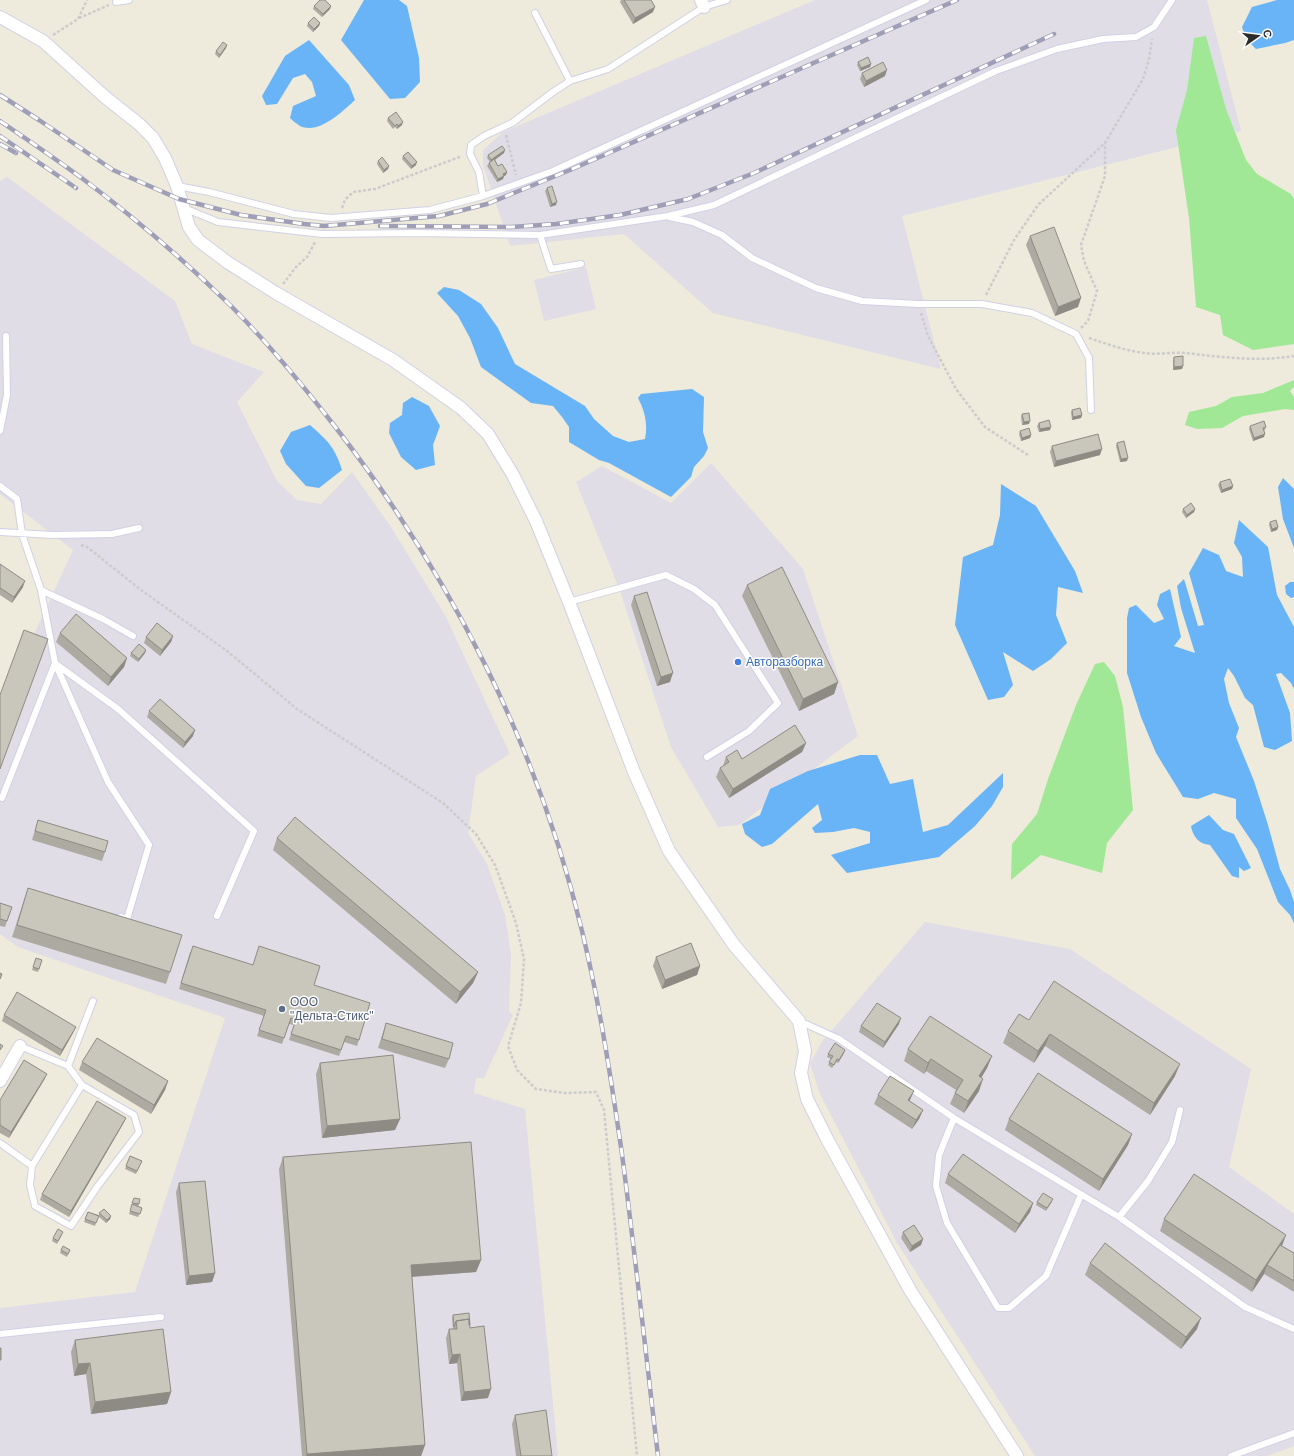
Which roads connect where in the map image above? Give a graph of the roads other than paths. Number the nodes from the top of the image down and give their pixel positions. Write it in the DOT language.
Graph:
graph roads {
  1 [pos="129,0"];
  2 [pos="727,0"];
  3 [pos="926,0"];
  4 [pos="1172,0"];
  5 [pos="116,2"];
  6 [pos="702,3"];
  7 [pos="535,13"];
  8 [pos="0,17"];
  9 [pos="570,81"];
  10 [pos="176,186"];
  11 [pos="483,196"];
  12 [pos="182,207"];
  13 [pos="668,216"];
  14 [pos="540,235"];
  15 [pos="582,264"];
  16 [pos="6,336"];
  17 [pos="1092,410"];
  18 [pos="0,432"];
  19 [pos="0,486"];
  20 [pos="139,528"];
  21 [pos="0,532"];
  22 [pos="22,534"];
  23 [pos="40,590"];
  24 [pos="569,602"];
  25 [pos="133,636"];
  26 [pos="55,663"];
  27 [pos="707,757"];
  28 [pos="2,798"];
  29 [pos="113,915"];
  30 [pos="217,916"];
  31 [pos="93,1001"];
  32 [pos="799,1021"];
  33 [pos="20,1046"];
  34 [pos="68,1066"];
  35 [pos="0,1081"];
  36 [pos="82,1085"];
  37 [pos="1180,1110"];
  38 [pos="954,1118"];
  39 [pos="0,1143"];
  40 [pos="32,1166"];
  41 [pos="1081,1195"];
  42 [pos="1119,1217"];
  43 [pos="161,1317"];
  44 [pos="1294,1329"];
  45 [pos="0,1334"];
  46 [pos="1294,1432"];
  47 [pos="1017,1456"];
  48 [pos="1231,1456"];
  1 -- 5 [label="lane"];
  2 -- 6 [label="lane"];
  3 -- 11 [label="lane"];
  4 -- 13 [label="lane"];
  6 -- 9 [label="lane"];
  7 -- 9 [label="lane"];
  8 -- 10 [label="street"];
  9 -- 11 [label="lane"];
  10 -- 11 [label="lane"];
  10 -- 12 [label="street"];
  12 -- 14 [label="lane"];
  12 -- 24 [label="street"];
  13 -- 14 [label="lane"];
  13 -- 17 [label="lane"];
  14 -- 15 [label="lane"];
  16 -- 18 [label="lane"];
  19 -- 22 [label="lane"];
  20 -- 22 [label="lane"];
  21 -- 22 [label="lane"];
  22 -- 23 [label="lane"];
  23 -- 25 [label="lane"];
  23 -- 26 [label="lane"];
  24 -- 27 [label="lane"];
  24 -- 32 [label="street"];
  26 -- 28 [label="lane"];
  26 -- 29 [label="lane"];
  26 -- 30 [label="lane"];
  31 -- 34 [label="lane"];
  32 -- 38 [label="lane"];
  32 -- 47 [label="street"];
  33 -- 34 [label="lane"];
  33 -- 35 [label="street"];
  34 -- 36 [label="lane"];
  36 -- 40 [label="lane"];
  36 -- 40 [label="lane"];
  37 -- 42 [label="lane"];
  38 -- 41 [label="lane"];
  38 -- 41 [label="lane"];
  39 -- 40 [label="lane"];
  41 -- 42 [label="lane"];
  42 -- 44 [label="lane"];
  43 -- 45 [label="lane"];
  46 -- 48 [label="lane"];
}
